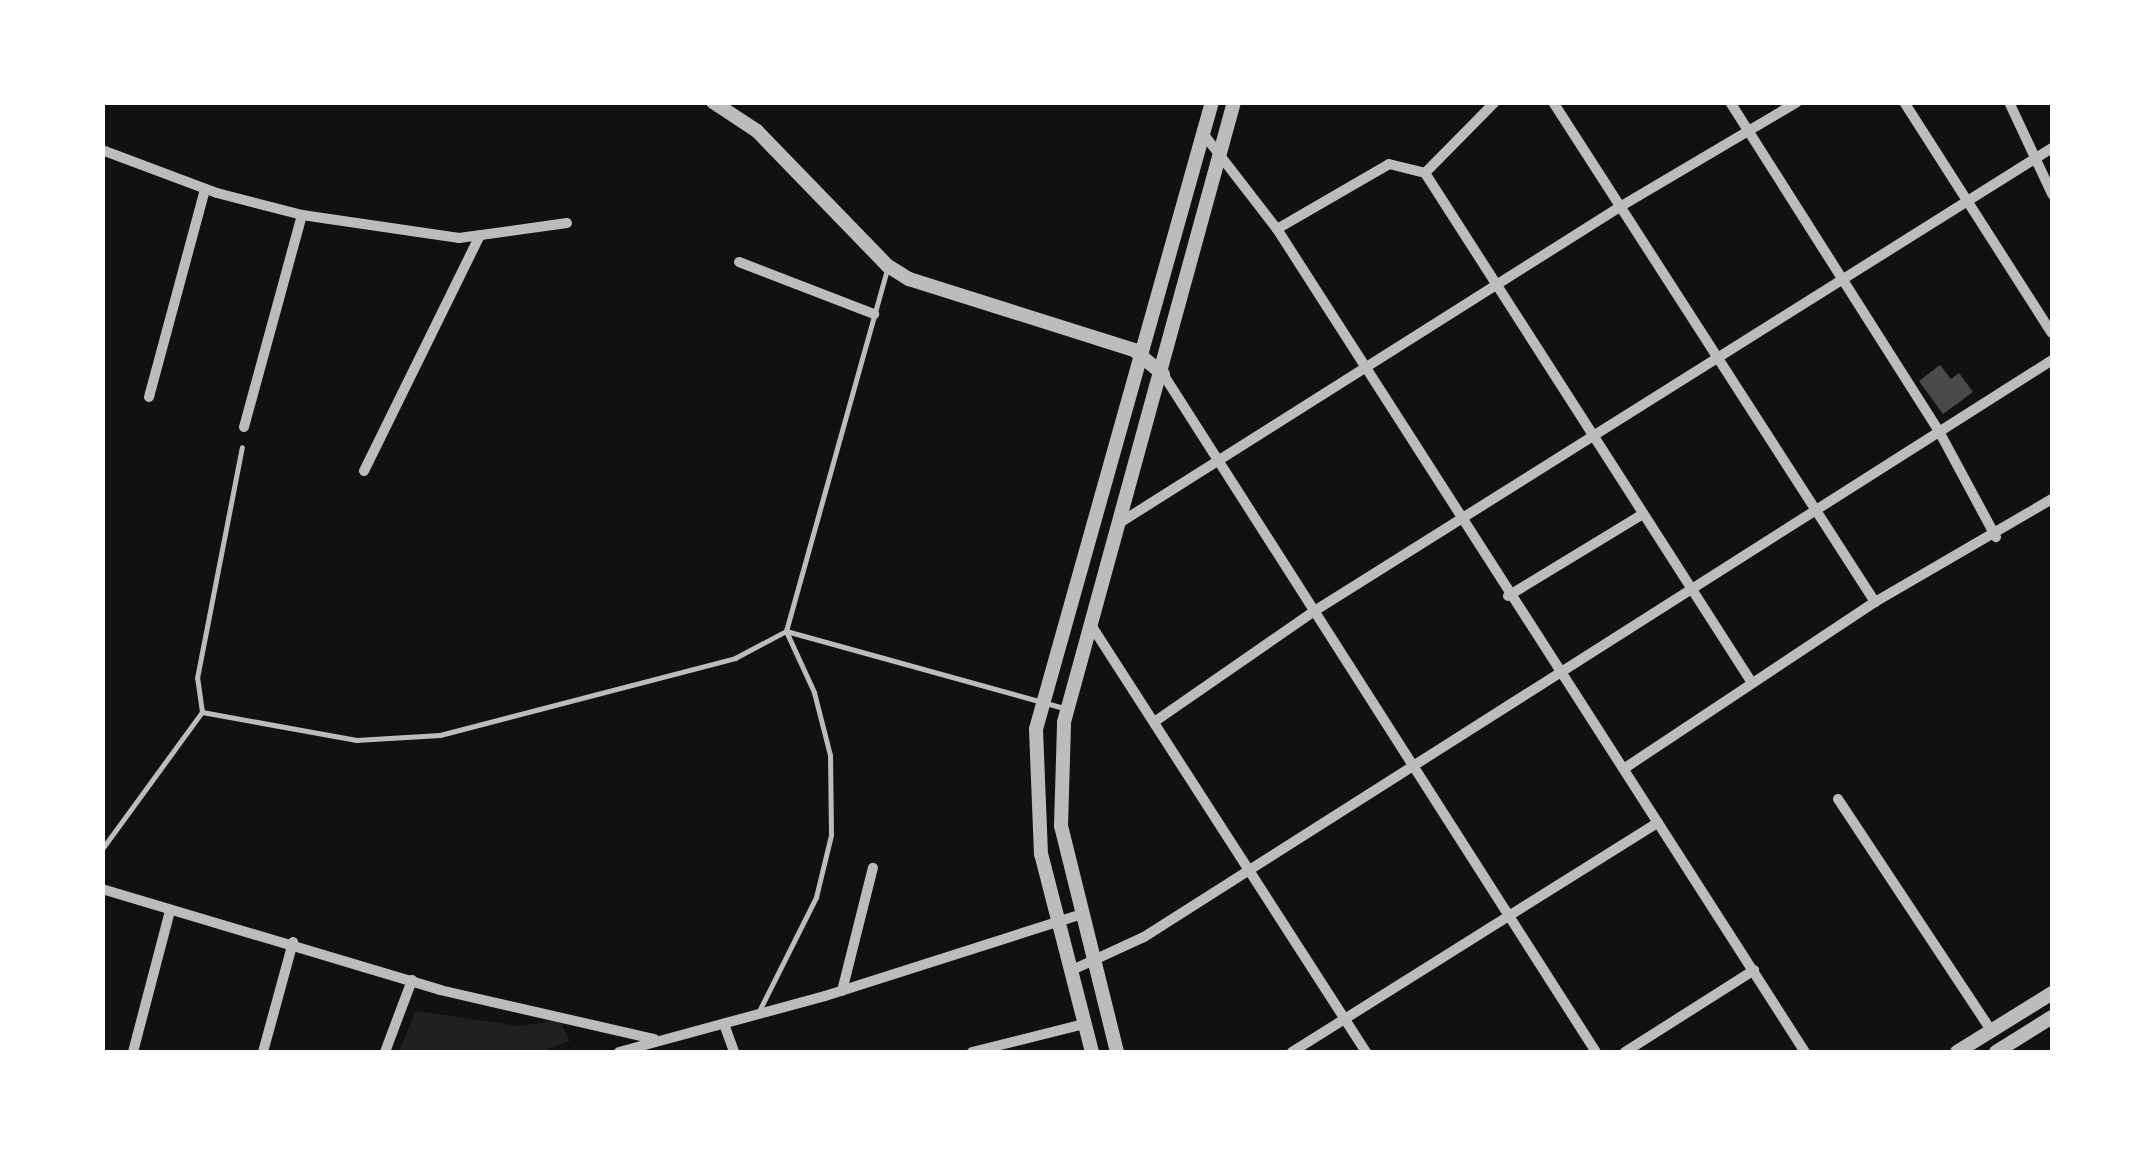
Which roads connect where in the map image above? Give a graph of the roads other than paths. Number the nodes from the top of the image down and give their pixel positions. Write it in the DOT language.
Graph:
graph roads {
  1 [pos="1212,102"];
  2 [pos="1234,102"];
  3 [pos="1496,102"];
  4 [pos="1553,102"];
  5 [pos="1730,102"];
  6 [pos="1798,102"];
  7 [pos="1904,102"];
  8 [pos="2009,102"];
  9 [pos="714,103"];
  10 [pos="1750,131"];
  11 [pos="1205,136"];
  12 [pos="2052,148"];
  13 [pos="102,150"];
  14 [pos="1221,154"];
  15 [pos="2039,160"];
  16 [pos="1425,173"];
  17 [pos="205,189"];
  18 [pos="2052,194"];
  19 [pos="1970,200"];
  20 [pos="1618,208"];
  21 [pos="302,215"];
  22 [pos="567,223"];
  23 [pos="1277,229"];
  24 [pos="480,235"];
  25 [pos="739,262"];
  26 [pos="888,266"];
  27 [pos="1844,278"];
  28 [pos="1496,289"];
  29 [pos="874,314"];
  30 [pos="2052,333"];
  31 [pos="1145,355"];
  32 [pos="2052,360"];
  33 [pos="1715,362"];
  34 [pos="1365,368"];
  35 [pos="1163,374"];
  36 [pos="150,397"];
  37 [pos="244,427"];
  38 [pos="1941,436"];
  39 [pos="1592,438"];
  40 [pos="242,447"];
  41 [pos="1222,460"];
  42 [pos="364,471"];
  43 [pos="2052,499"];
  44 [pos="1817,513"];
  45 [pos="1643,514"];
  46 [pos="1121,522"];
  47 [pos="1461,522"];
  48 [pos="1996,537"];
  49 [pos="1692,594"];
  50 [pos="1508,596"];
  51 [pos="1875,602"];
  52 [pos="1316,610"];
  53 [pos="1091,625"];
  54 [pos="786,631"];
  55 [pos="1563,676"];
  56 [pos="1752,683"];
  57 [pos="1041,703"];
  58 [pos="1067,710"];
  59 [pos="202,712"];
  60 [pos="1158,720"];
  61 [pos="1414,766"];
  62 [pos="1625,768"];
  63 [pos="1838,799"];
  64 [pos="1658,822"];
  65 [pos="102,849"];
  66 [pos="874,868"];
  67 [pos="1250,869"];
  68 [pos="102,890"];
  69 [pos="170,911"];
  70 [pos="1082,914"];
  71 [pos="1508,914"];
  72 [pos="1057,922"];
  73 [pos="293,942"];
  74 [pos="1094,963"];
  75 [pos="1754,970"];
  76 [pos="1070,971"];
  77 [pos="412,980"];
  78 [pos="842,990"];
  79 [pos="2052,993"];
  80 [pos="756,1016"];
  81 [pos="2052,1017"];
  82 [pos="1346,1020"];
  83 [pos="724,1024"];
  84 [pos="1084,1024"];
  85 [pos="1992,1032"];
  86 [pos="654,1039"];
  87 [pos="134,1052"];
  88 [pos="262,1052"];
  89 [pos="385,1052"];
  90 [pos="618,1052"];
  91 [pos="734,1052"];
  92 [pos="972,1052"];
  93 [pos="1092,1052"];
  94 [pos="1117,1052"];
  95 [pos="1292,1052"];
  96 [pos="1366,1052"];
  97 [pos="1596,1052"];
  98 [pos="1624,1052"];
  99 [pos="1805,1052"];
  100 [pos="1958,1052"];
  101 [pos="1996,1052"];
  1 -- 11 [label="street"];
  2 -- 14 [label="street"];
  3 -- 16 [label="street"];
  4 -- 20 [label="street"];
  5 -- 10 [label="street"];
  6 -- 10 [label="street"];
  7 -- 19 [label="street"];
  8 -- 15 [label="street"];
  9 -- 26 [label="street"];
  10 -- 20 [label="street"];
  10 -- 27 [label="street"];
  11 -- 14 [label="street"];
  11 -- 31 [label="street"];
  12 -- 15 [label="street"];
  13 -- 17 [label="street"];
  14 -- 23 [label="street"];
  14 -- 35 [label="street"];
  15 -- 18 [label="street"];
  15 -- 19 [label="street"];
  16 -- 23 [label="street"];
  16 -- 28 [label="street"];
  17 -- 21 [label="street"];
  17 -- 36 [label="street"];
  19 -- 27 [label="street"];
  19 -- 30 [label="street"];
  20 -- 28 [label="street"];
  20 -- 33 [label="street"];
  21 -- 24 [label="street"];
  21 -- 37 [label="street"];
  22 -- 24 [label="street"];
  23 -- 34 [label="street"];
  24 -- 42 [label="street"];
  25 -- 29 [label="street"];
  26 -- 29 [label="lane"];
  26 -- 31 [label="street"];
  27 -- 33 [label="street"];
  27 -- 38 [label="street"];
  28 -- 34 [label="street"];
  28 -- 39 [label="street"];
  29 -- 54 [label="lane"];
  31 -- 35 [label="street"];
  31 -- 57 [label="street"];
  32 -- 38 [label="street"];
  33 -- 39 [label="street"];
  33 -- 44 [label="street"];
  34 -- 41 [label="street"];
  34 -- 47 [label="street"];
  35 -- 41 [label="street"];
  35 -- 46 [label="street"];
  38 -- 44 [label="street"];
  38 -- 48 [label="street"];
  39 -- 45 [label="street"];
  39 -- 47 [label="street"];
  40 -- 59 [label="lane"];
  41 -- 46 [label="street"];
  41 -- 52 [label="street"];
  43 -- 48 [label="street"];
  44 -- 49 [label="street"];
  44 -- 51 [label="street"];
  45 -- 49 [label="street"];
  45 -- 50 [label="street"];
  46 -- 53 [label="street"];
  47 -- 50 [label="street"];
  47 -- 52 [label="street"];
  48 -- 51 [label="street"];
  49 -- 55 [label="street"];
  49 -- 56 [label="street"];
  50 -- 55 [label="street"];
  51 -- 56 [label="street"];
  52 -- 60 [label="street"];
  52 -- 61 [label="street"];
  53 -- 58 [label="street"];
  53 -- 60 [label="street"];
  54 -- 57 [label="lane"];
  54 -- 59 [label="lane"];
  54 -- 80 [label="lane"];
  55 -- 61 [label="street"];
  55 -- 62 [label="street"];
  56 -- 62 [label="street"];
  57 -- 58 [label="lane"];
  57 -- 72 [label="street"];
  58 -- 70 [label="street"];
  59 -- 65 [label="lane"];
  60 -- 67 [label="street"];
  61 -- 67 [label="street"];
  61 -- 71 [label="street"];
  62 -- 64 [label="street"];
  63 -- 85 [label="street"];
  64 -- 71 [label="street"];
  64 -- 75 [label="street"];
  66 -- 78 [label="street"];
  67 -- 74 [label="street"];
  67 -- 82 [label="street"];
  68 -- 69 [label="street"];
  69 -- 73 [label="street"];
  69 -- 87 [label="street"];
  70 -- 72 [label="street"];
  70 -- 74 [label="street"];
  71 -- 82 [label="street"];
  71 -- 97 [label="street"];
  72 -- 76 [label="street"];
  72 -- 78 [label="street"];
  73 -- 77 [label="street"];
  73 -- 88 [label="street"];
  74 -- 76 [label="street"];
  74 -- 94 [label="street"];
  75 -- 98 [label="street"];
  75 -- 99 [label="street"];
  76 -- 84 [label="street"];
  77 -- 86 [label="street"];
  77 -- 89 [label="street"];
  78 -- 80 [label="street"];
  79 -- 85 [label="street"];
  80 -- 83 [label="street"];
  81 -- 101 [label="street"];
  82 -- 95 [label="street"];
  82 -- 96 [label="street"];
  83 -- 86 [label="street"];
  83 -- 91 [label="street"];
  84 -- 92 [label="street"];
  84 -- 93 [label="street"];
  85 -- 100 [label="street"];
  86 -- 90 [label="street"];
}
